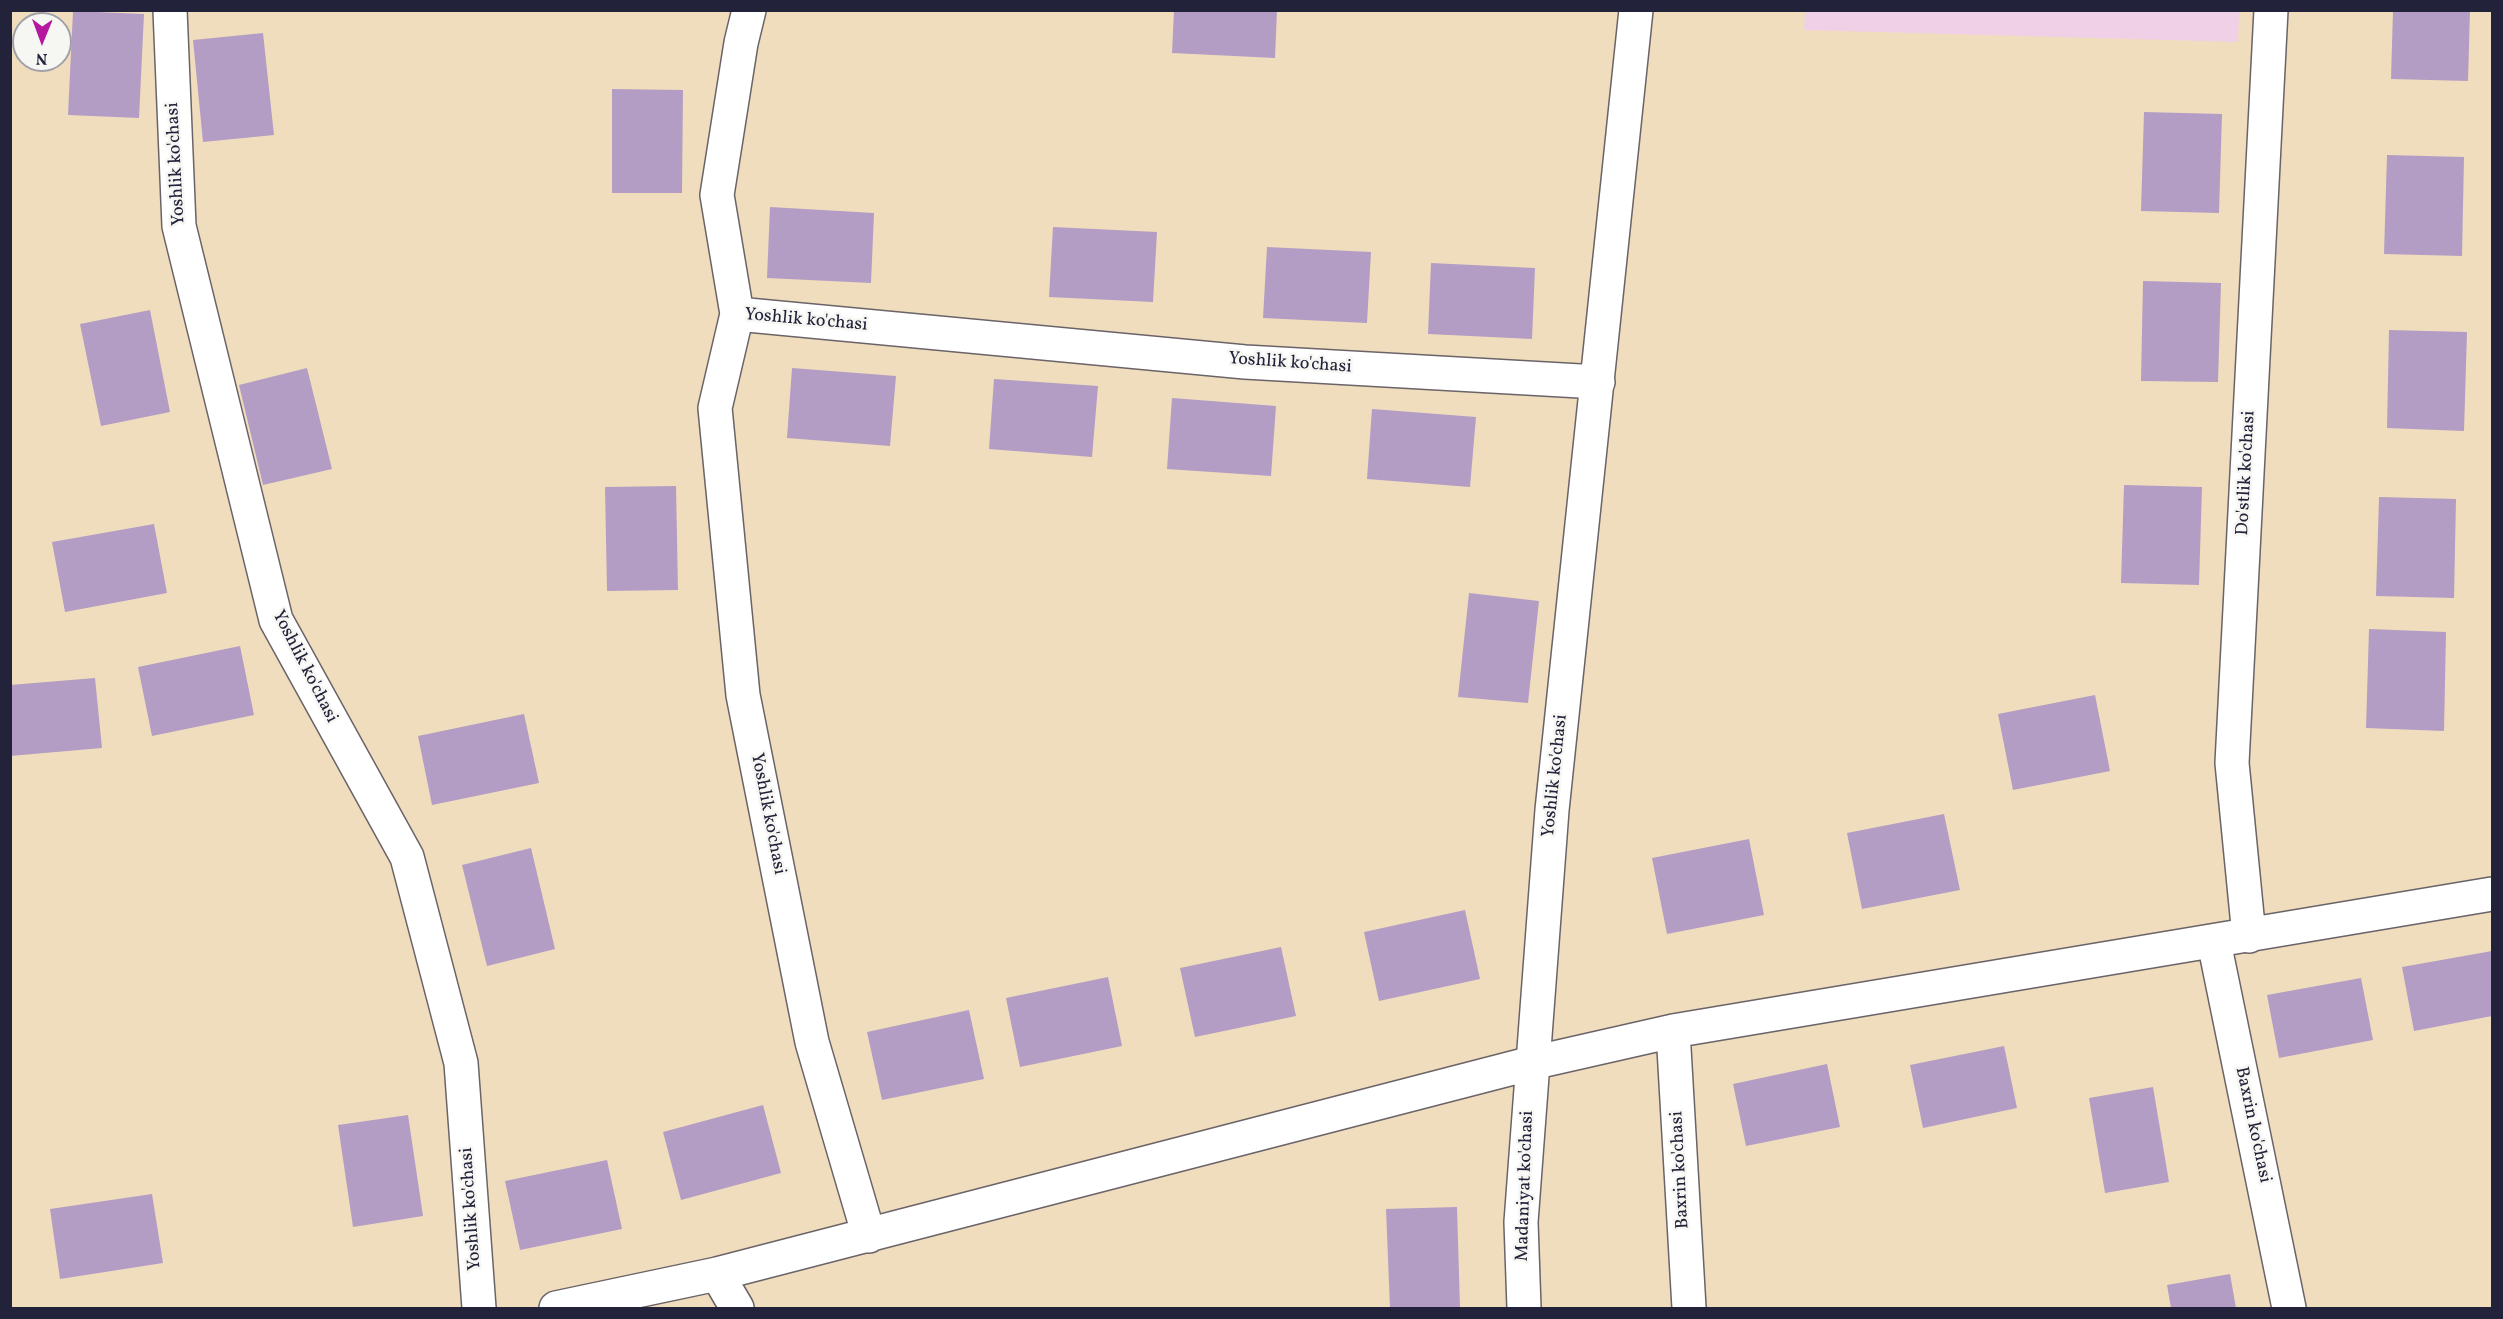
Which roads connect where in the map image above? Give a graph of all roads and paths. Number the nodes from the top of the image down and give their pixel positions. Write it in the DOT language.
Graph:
graph roads {
  1 [pos="170,10"];
  2 [pos="749,10"];
  3 [pos="1636,10"];
  4 [pos="2271,10"];
  5 [pos="737,314"];
  6 [pos="1598,382"];
  7 [pos="2493,894"];
  8 [pos="2249,936"];
  9 [pos="2214,942"];
  10 [pos="1673,1031"];
  11 [pos="1532,1063"];
  12 [pos="868,1236"];
  13 [pos="717,1274"];
  14 [pos="479,1308"];
  15 [pos="556,1308"];
  16 [pos="737,1308"];
  17 [pos="1524,1308"];
  18 [pos="1689,1308"];
  19 [pos="2289,1308"];
  1 -- 14 [label="street, Yoshlik ko'chasi"];
  2 -- 5 [label="street"];
  3 -- 6 [label="street, Yoshlik ko'chasi"];
  4 -- 8 [label="street, Do'stlik ko'chasi"];
  5 -- 6 [label="street, Yoshlik ko'chasi"];
  5 -- 12 [label="street, Yoshlik ko'chasi"];
  6 -- 11 [label="street, Yoshlik ko'chasi"];
  7 -- 8 [label="street"];
  8 -- 9 [label="street"];
  9 -- 10 [label="street"];
  9 -- 19 [label="street, Baxrin ko'chasi"];
  10 -- 11 [label="street"];
  10 -- 18 [label="street, Baxrin ko'chasi"];
  11 -- 12 [label="street"];
  11 -- 17 [label="street, Madaniyat ko'chasi"];
  12 -- 13 [label="street"];
  13 -- 15 [label="street"];
  13 -- 16 [label="street"];
}
